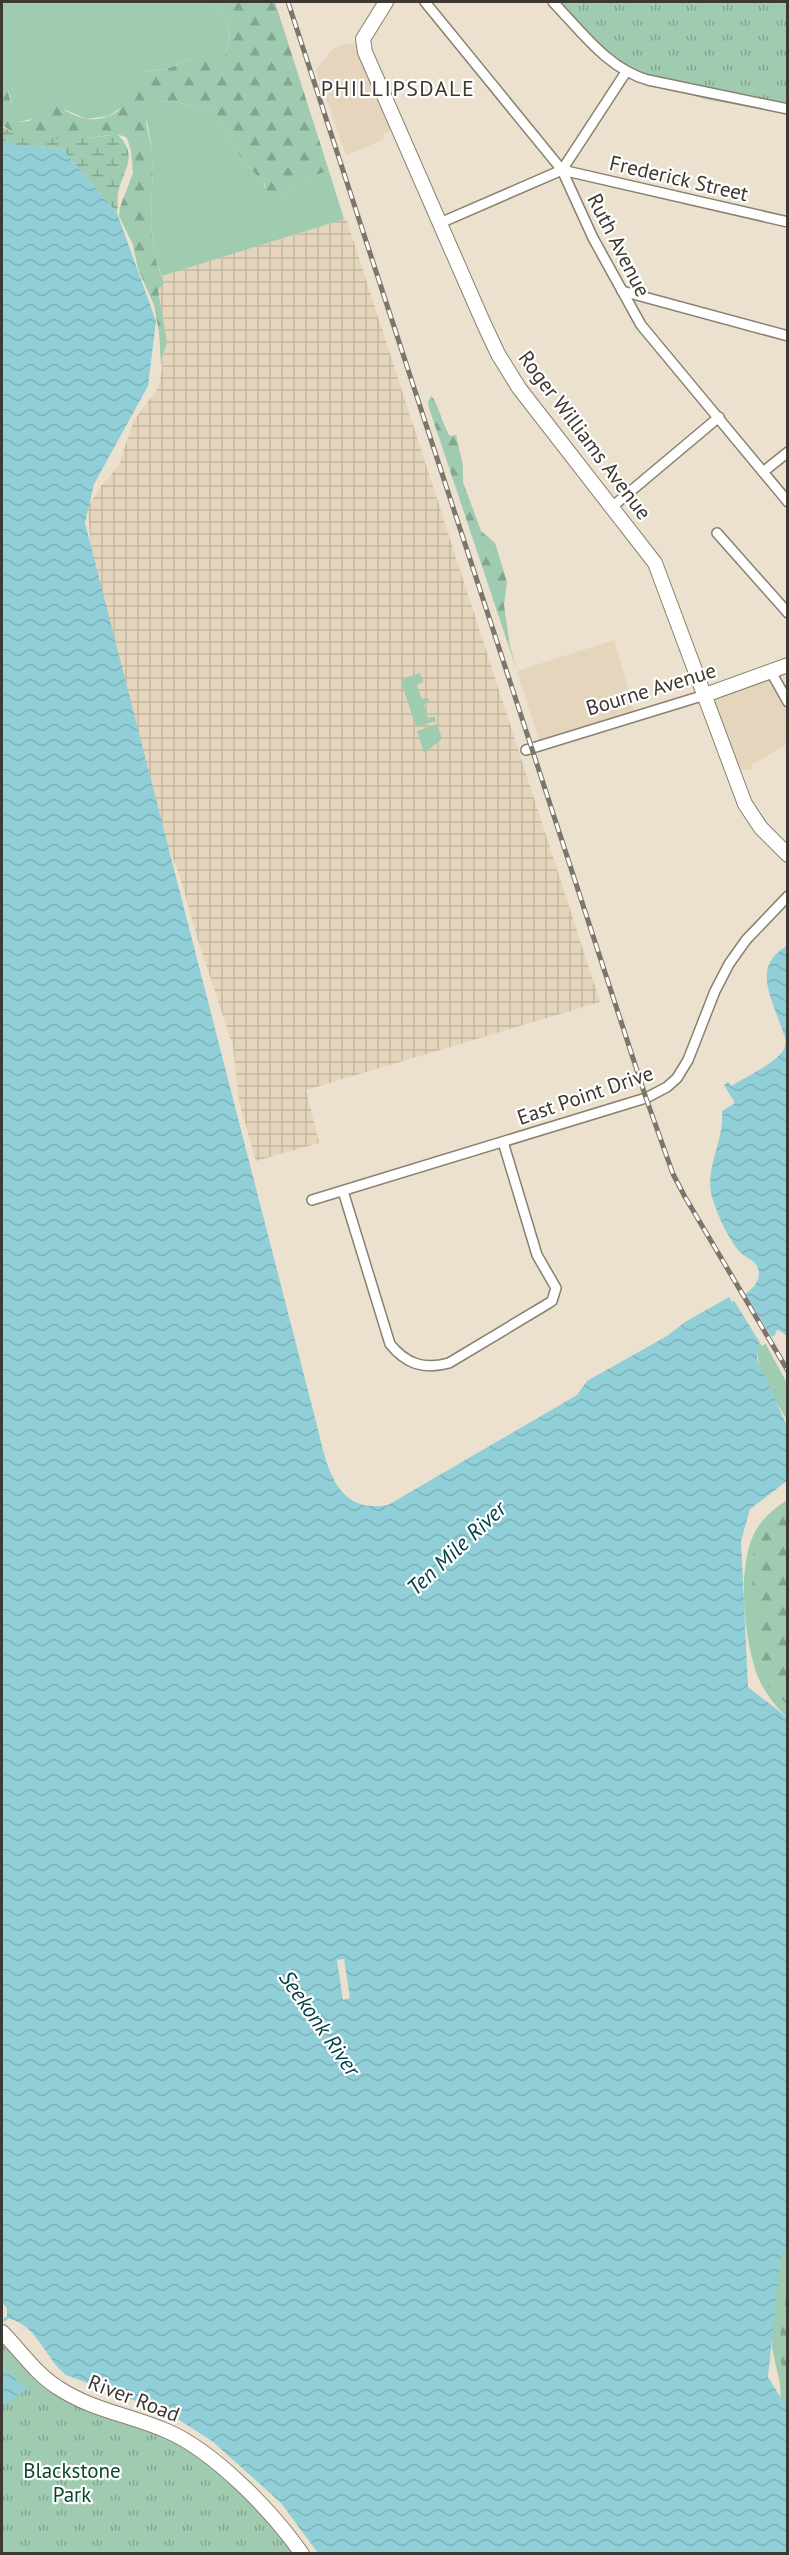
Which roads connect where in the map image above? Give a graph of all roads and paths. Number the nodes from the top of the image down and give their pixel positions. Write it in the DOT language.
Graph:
graph roads {
  1 [pos="386,2"];
  2 [pos="425,2"];
  3 [pos="553,2"];
  4 [pos="626,72"];
  5 [pos="788,110"];
  6 [pos="562,170"];
  7 [pos="788,222"];
  8 [pos="440,223"];
  9 [pos="622,291"];
  10 [pos="788,336"];
  11 [pos="719,417"];
  12 [pos="788,452"];
  13 [pos="764,472"];
  14 [pos="788,502"];
  15 [pos="613,506"];
  16 [pos="717,532"];
  17 [pos="788,613"];
  18 [pos="788,665"];
  19 [pos="771,672"];
  20 [pos="705,695"];
  21 [pos="788,702"];
  22 [pos="526,750"];
  23 [pos="788,855"];
  24 [pos="788,896"];
  25 [pos="503,1142"];
  26 [pos="343,1191"];
  27 [pos="312,1200"];
  28 [pos="2,2332"];
  29 [pos="302,2553"];
  1 -- 8 [label="main road, Roger Williams Avenue"];
  2 -- 6 [label="street, Ruth Avenue"];
  3 -- 4 [label="street"];
  4 -- 5 [label="street"];
  4 -- 6 [label="street"];
  6 -- 7 [label="street, Frederick Street"];
  6 -- 8 [label="street"];
  6 -- 9 [label="street, Ruth Avenue"];
  8 -- 15 [label="main road, Roger Williams Avenue"];
  9 -- 10 [label="street"];
  9 -- 11 [label="street, Ruth Avenue"];
  11 -- 13 [label="street, Ruth Avenue"];
  11 -- 15 [label="street"];
  12 -- 13 [label="street"];
  13 -- 14 [label="street, Ruth Avenue"];
  15 -- 20 [label="main road, Roger Williams Avenue"];
  16 -- 17 [label="street"];
  18 -- 19 [label="main road, Bourne Avenue"];
  19 -- 20 [label="main road, Bourne Avenue"];
  19 -- 21 [label="street"];
  20 -- 22 [label="street, Bourne Avenue"];
  20 -- 23 [label="main road, Roger Williams Avenue"];
  24 -- 25 [label="street, East Point Drive"];
  25 -- 26 [label="street, East Point Drive"];
  25 -- 26 [label="street, East Point Drive"];
  26 -- 27 [label="street, East Point Drive"];
  28 -- 29 [label="main road, River Road"];
}
